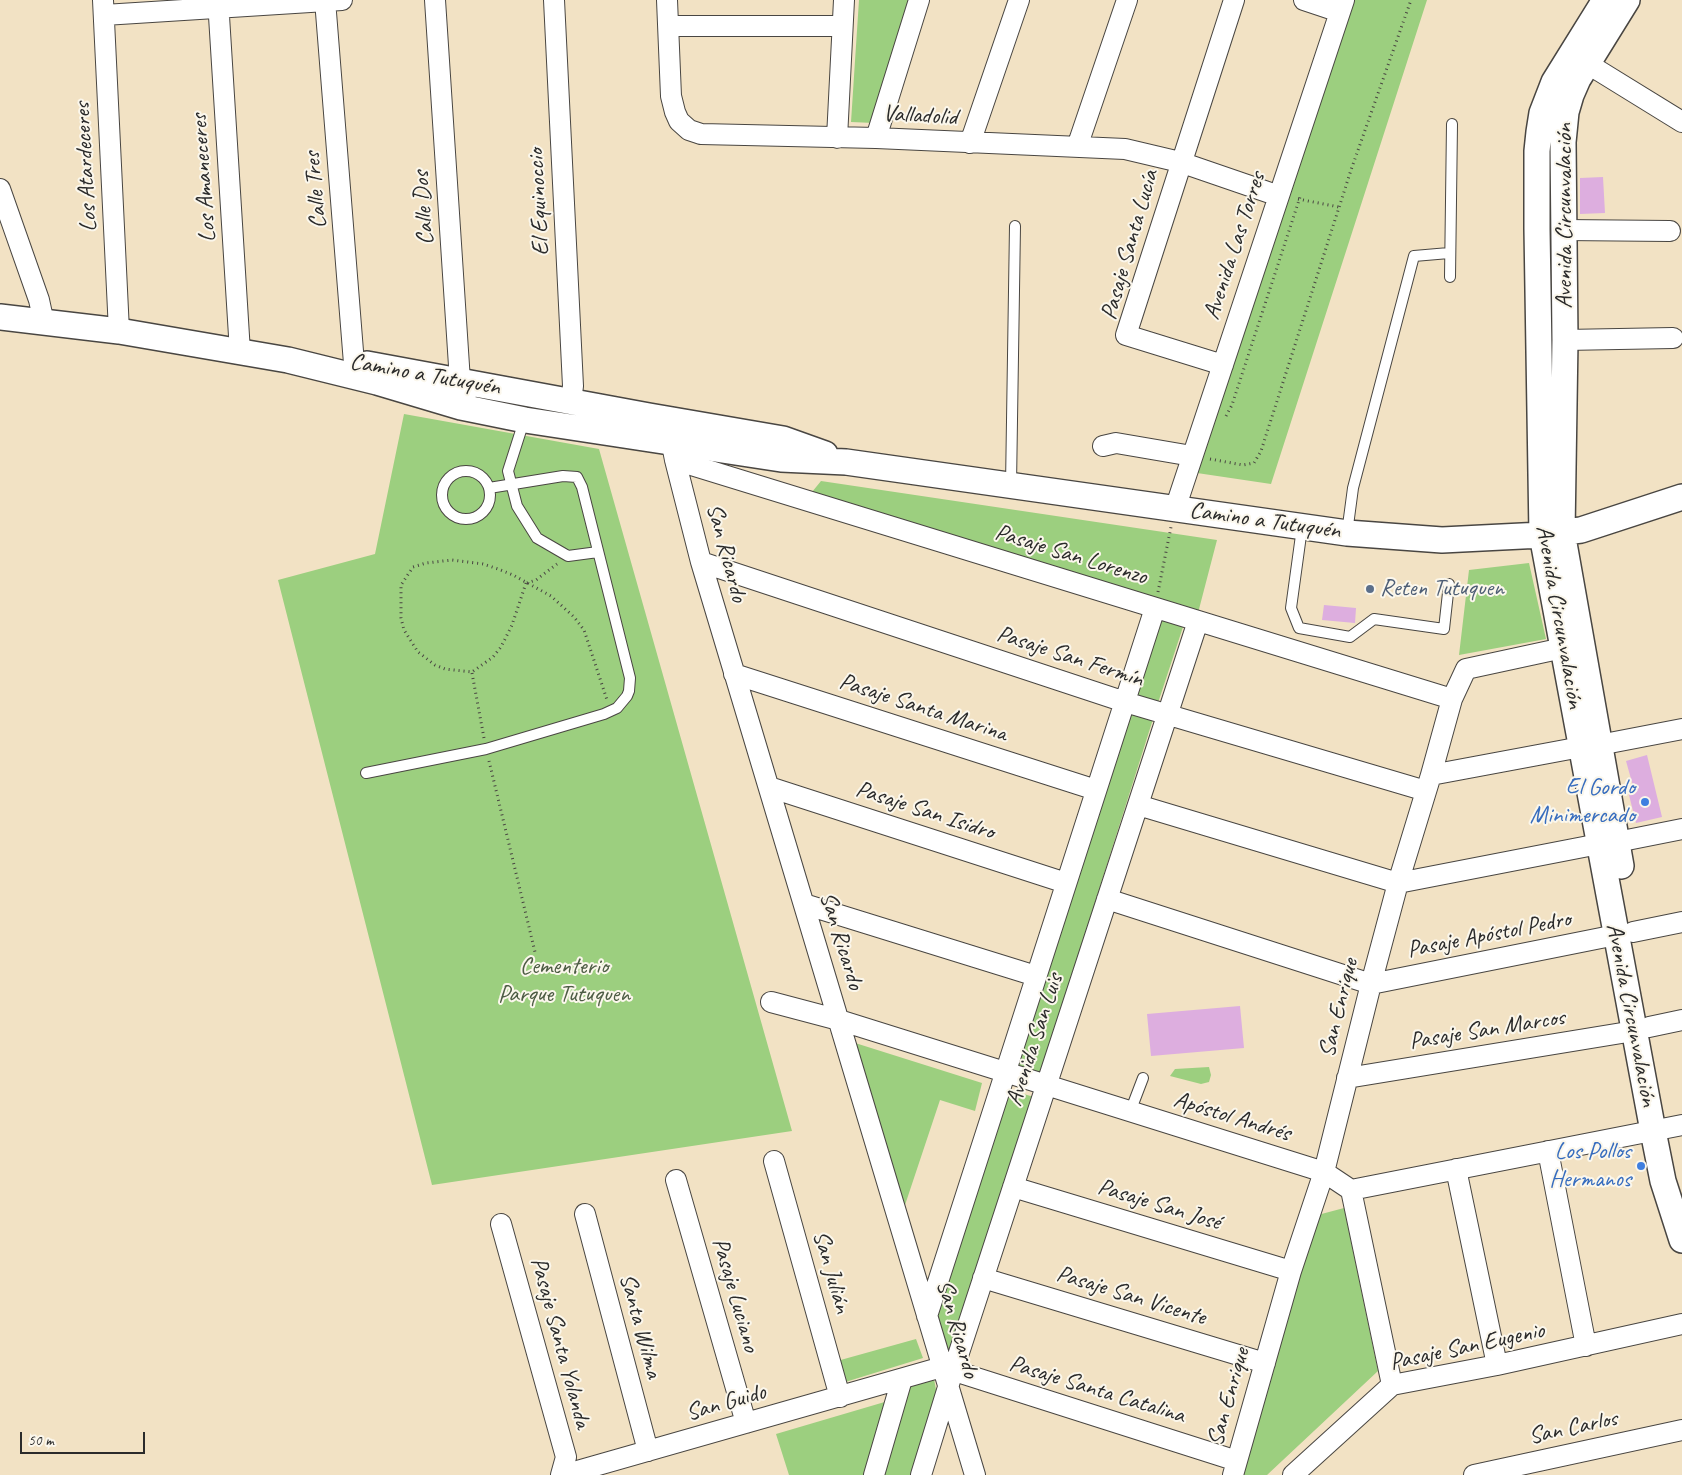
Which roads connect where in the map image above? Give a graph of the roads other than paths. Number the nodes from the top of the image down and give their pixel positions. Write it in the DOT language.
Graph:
graph roads {
  1 [pos="331,0"];
  2 [pos="435,0"];
  3 [pos="554,0"];
  4 [pos="667,0"];
  5 [pos="844,0"];
  6 [pos="920,0"];
  7 [pos="1019,0"];
  8 [pos="1127,0"];
  9 [pos="1234,0"];
  10 [pos="1304,0"];
  11 [pos="1605,0"];
  12 [pos="1627,0"];
  13 [pos="218,4"];
  14 [pos="1342,6"];
  15 [pos="104,7"];
  16 [pos="669,26"];
  17 [pos="842,26"];
  18 [pos="1588,64"];
  19 [pos="1682,122"];
  20 [pos="1452,124"];
  21 [pos="837,138"];
  22 [pos="876,138"];
  23 [pos="970,143"];
  24 [pos="1077,147"];
  25 [pos="1180,162"];
  26 [pos="0,189"];
  27 [pos="1279,196"];
  28 [pos="1014,226"];
  29 [pos="1537,229"];
  30 [pos="1564,230"];
  31 [pos="1670,231"];
  32 [pos="1449,253"];
  33 [pos="1450,277"];
  34 [pos="0,310"];
  35 [pos="43,315"];
  36 [pos="0,317"];
  37 [pos="119,324"];
  38 [pos="1673,338"];
  39 [pos="1565,340"];
  40 [pos="240,347"];
  41 [pos="1223,365"];
  42 [pos="355,369"];
  43 [pos="460,382"];
  44 [pos="539,396"];
  45 [pos="571,401"];
  46 [pos="473,410"];
  47 [pos="525,420"];
  48 [pos="671,441"];
  49 [pos="1103,446"];
  50 [pos="1192,456"];
  51 [pos="510,484"];
  52 [pos="1011,486"];
  53 [pos="489,488"];
  54 [pos="1682,497"];
  55 [pos="1175,509"];
  56 [pos="1302,526"];
  57 [pos="1347,533"];
  58 [pos="1552,533"];
  59 [pos="598,552"];
  60 [pos="701,562"];
  61 [pos="1449,584"];
  62 [pos="1155,608"];
  63 [pos="1198,621"];
  64 [pos="1572,646"];
  65 [pos="734,674"];
  66 [pos="1452,699"];
  67 [pos="1125,702"];
  68 [pos="1167,714"];
  69 [pos="1682,729"];
  70 [pos="1590,746"];
  71 [pos="366,773"];
  72 [pos="1429,783"];
  73 [pos="769,787"];
  74 [pos="1096,790"];
  75 [pos="1138,805"];
  76 [pos="1682,829"];
  77 [pos="1608,843"];
  78 [pos="1066,883"];
  79 [pos="1398,883"];
  80 [pos="1107,899"];
  81 [pos="804,904"];
  82 [pos="1682,922"];
  83 [pos="1624,934"];
  84 [pos="1036,976"];
  85 [pos="1371,984"];
  86 [pos="771,1002"];
  87 [pos="839,1020"];
  88 [pos="1682,1020"];
  89 [pos="1642,1029"];
  90 [pos="1005,1072"];
  91 [pos="1143,1078"];
  92 [pos="1347,1078"];
  93 [pos="1046,1085"];
  94 [pos="1130,1112"];
  95 [pos="1667,1128"];
  96 [pos="1548,1151"];
  97 [pos="774,1161"];
  98 [pos="1456,1169"];
  99 [pos="1324,1172"];
  100 [pos="676,1180"];
  101 [pos="1013,1187"];
  102 [pos="1682,1187"];
  103 [pos="1351,1190"];
  104 [pos="584,1214"];
  105 [pos="501,1224"];
  106 [pos="1682,1240"];
  107 [pos="1290,1270"];
  108 [pos="984,1278"];
  109 [pos="927,1316"];
  110 [pos="1682,1324"];
  111 [pos="1586,1346"];
  112 [pos="1265,1363"];
  113 [pos="1497,1365"];
  114 [pos="947,1375"];
  115 [pos="902,1380"];
  116 [pos="1392,1385"];
  117 [pos="840,1397"];
  118 [pos="746,1423"];
  119 [pos="1682,1430"];
  120 [pos="648,1451"];
  121 [pos="1235,1468"];
  122 [pos="979,1473"];
  123 [pos="562,1475"];
  124 [pos="874,1475"];
  125 [pos="921,1475"];
  126 [pos="1293,1475"];
  127 [pos="1474,1475"];
  1 -- 13 [label="street"];
  1 -- 42 [label="street, Calle Tres"];
  2 -- 43 [label="street, Calle Dos"];
  3 -- 45 [label="street, El Equinoccio"];
  4 -- 16 [label="street, Valladolid"];
  5 -- 17 [label="street"];
  6 -- 22 [label="street"];
  7 -- 23 [label="street"];
  8 -- 24 [label="street"];
  9 -- 25 [label="street"];
  10 -- 14 [label="street"];
  11 -- 29 [label="street, Avenida Circunvalación"];
  12 -- 18 [label="street, Avenida Circunvalación"];
  13 -- 15 [label="street"];
  13 -- 40 [label="street, Los Amaneceres"];
  14 -- 27 [label="street, Avenida Las Torres"];
  15 -- 37 [label="street, Los Atardeceres"];
  16 -- 17 [label="street"];
  16 -- 21 [label="street, Valladolid"];
  17 -- 21 [label="street"];
  18 -- 19 [label="street"];
  18 -- 30 [label="street, Avenida Circunvalación"];
  20 -- 32 [label="lane"];
  21 -- 22 [label="street, Valladolid"];
  22 -- 23 [label="street, Valladolid"];
  23 -- 24 [label="street, Valladolid"];
  24 -- 25 [label="street, Valladolid"];
  25 -- 27 [label="street, Valladolid"];
  25 -- 41 [label="street, Pasaje Santa Lucía"];
  26 -- 35 [label="street"];
  27 -- 41 [label="street, Avenida Las Torres"];
  28 -- 52 [label="lane"];
  29 -- 30 [label="street"];
  29 -- 58 [label="street, Avenida Circunvalación"];
  30 -- 31 [label="street"];
  30 -- 39 [label="street, Avenida Circunvalación"];
  32 -- 33 [label="lane"];
  32 -- 57 [label="lane"];
  34 -- 35 [label="street, Camino a Tutuquén"];
  35 -- 36 [label="street, Camino a Tutuquén"];
  35 -- 37 [label="street, Camino a Tutuquén"];
  37 -- 40 [label="street, Camino a Tutuquén"];
  38 -- 39 [label="street"];
  39 -- 58 [label="street, Avenida Circunvalación"];
  40 -- 42 [label="street, Camino a Tutuquén"];
  41 -- 50 [label="street, Avenida Las Torres"];
  42 -- 43 [label="street, Camino a Tutuquén"];
  42 -- 46 [label="street, Camino a Tutuquén"];
  43 -- 44 [label="street, Camino a Tutuquén"];
  43 -- 46 [label="street, Calle Dos"];
  44 -- 45 [label="street, Camino a Tutuquén"];
  44 -- 47 [label="street"];
  45 -- 48 [label="street, Camino a Tutuquén"];
  46 -- 47 [label="street, Camino a Tutuquén"];
  47 -- 48 [label="street, Camino a Tutuquén"];
  47 -- 51 [label="lane"];
  48 -- 52 [label="street, Camino a Tutuquén"];
  48 -- 60 [label="street, San Ricardo"];
  48 -- 62 [label="street, Pasaje San Lorenzo"];
  49 -- 50 [label="street"];
  50 -- 55 [label="street, Avenida Las Torres"];
  51 -- 53 [label="lane"];
  51 -- 59 [label="lane"];
  51 -- 59 [label="lane"];
  52 -- 55 [label="street, Camino a Tutuquén"];
  53 -- 53 [label="lane"];
  54 -- 58 [label="street, Camino a Tutuquén"];
  55 -- 56 [label="street, Camino a Tutuquén"];
  56 -- 57 [label="street, Camino a Tutuquén"];
  56 -- 61 [label="lane"];
  57 -- 58 [label="street, Camino a Tutuquén"];
  58 -- 64 [label="street, Avenida Circunvalación"];
  59 -- 71 [label="lane"];
  60 -- 65 [label="street, San Ricardo"];
  60 -- 67 [label="street, Pasaje San Fermín"];
  62 -- 63 [label="street, Pasaje San Lorenzo"];
  62 -- 67 [label="street, Avenida San Luis"];
  63 -- 66 [label="street, Pasaje San Lorenzo"];
  63 -- 68 [label="street, Avenida San Luis"];
  64 -- 66 [label="street, San Enrique"];
  64 -- 70 [label="street, Avenida Circunvalación"];
  65 -- 73 [label="street, San Ricardo"];
  65 -- 74 [label="street, Pasaje Santa Marina"];
  66 -- 72 [label="street, San Enrique"];
  67 -- 68 [label="street, Pasaje San Fermín"];
  67 -- 74 [label="street, Avenida San Luis"];
  68 -- 72 [label="street, Pasaje San Fermín"];
  68 -- 75 [label="street, Avenida San Luis"];
  69 -- 70 [label="street"];
  70 -- 72 [label="street"];
  70 -- 77 [label="street, Avenida Circunvalación"];
  72 -- 79 [label="street, San Enrique"];
  73 -- 78 [label="street, Pasaje San Isidro"];
  73 -- 81 [label="street, San Ricardo"];
  74 -- 78 [label="street, Avenida San Luis"];
  75 -- 79 [label="street"];
  75 -- 80 [label="street, Avenida San Luis"];
  76 -- 77 [label="street"];
  77 -- 79 [label="street"];
  77 -- 83 [label="street, Avenida Circunvalación"];
  78 -- 84 [label="street, Avenida San Luis"];
  79 -- 85 [label="street, San Enrique"];
  80 -- 85 [label="street"];
  80 -- 93 [label="street, Avenida San Luis"];
  81 -- 84 [label="street"];
  81 -- 87 [label="street, San Ricardo"];
  82 -- 83 [label="street, Pasaje Apóstol Pedro"];
  83 -- 85 [label="street, Pasaje Apóstol Pedro"];
  83 -- 89 [label="street, Avenida Circunvalación"];
  84 -- 90 [label="street, Avenida San Luis"];
  85 -- 92 [label="street, San Enrique"];
  86 -- 87 [label="street, Apóstol Andrés"];
  87 -- 90 [label="street, Apóstol Andrés"];
  87 -- 109 [label="street, San Ricardo"];
  88 -- 89 [label="street, Pasaje San Marcos"];
  89 -- 92 [label="street, Pasaje San Marcos"];
  89 -- 95 [label="street, Avenida Circunvalación"];
  90 -- 93 [label="street, Apóstol Andrés"];
  90 -- 109 [label="street, Avenida San Luis"];
  91 -- 94 [label="lane"];
  92 -- 99 [label="street, San Enrique"];
  93 -- 94 [label="street, Apóstol Andrés"];
  93 -- 101 [label="street, Avenida San Luis"];
  94 -- 99 [label="street, Apóstol Andrés"];
  95 -- 96 [label="street"];
  95 -- 102 [label="street, Avenida Circunvalación"];
  95 -- 106 [label="street, Avenida Circunvalación"];
  96 -- 98 [label="street"];
  96 -- 111 [label="street"];
  97 -- 117 [label="street, San Julián"];
  98 -- 103 [label="street"];
  98 -- 113 [label="street"];
  99 -- 103 [label="street, Apóstol Andrés"];
  99 -- 107 [label="street, San Enrique"];
  100 -- 118 [label="street, Pasaje Luciano"];
  101 -- 107 [label="street, Pasaje San José"];
  101 -- 108 [label="street, Avenida San Luis"];
  103 -- 116 [label="street"];
  104 -- 120 [label="street, Santa Wilma"];
  105 -- 123 [label="street, Pasaje Santa Yolanda"];
  107 -- 112 [label="street, San Enrique"];
  108 -- 112 [label="street, Pasaje San Vicente"];
  108 -- 114 [label="street, Avenida San Luis"];
  109 -- 114 [label="street, San Ricardo"];
  110 -- 111 [label="street, Pasaje San Eugenio"];
  111 -- 113 [label="street, Pasaje San Eugenio"];
  112 -- 121 [label="street, San Enrique"];
  113 -- 116 [label="street, Pasaje San Eugenio"];
  114 -- 115 [label="street"];
  114 -- 121 [label="street, Pasaje Santa Catalina"];
  114 -- 122 [label="street, San Ricardo"];
  114 -- 125 [label="street, Avenida San Luis"];
  115 -- 117 [label="street, San Guido"];
  115 -- 124 [label="street"];
  116 -- 126 [label="street, Pasaje San Eugenio"];
  117 -- 118 [label="street, San Guido"];
  118 -- 120 [label="street, San Guido"];
  119 -- 127 [label="street, San Carlos"];
  120 -- 123 [label="street, San Guido"];
}
